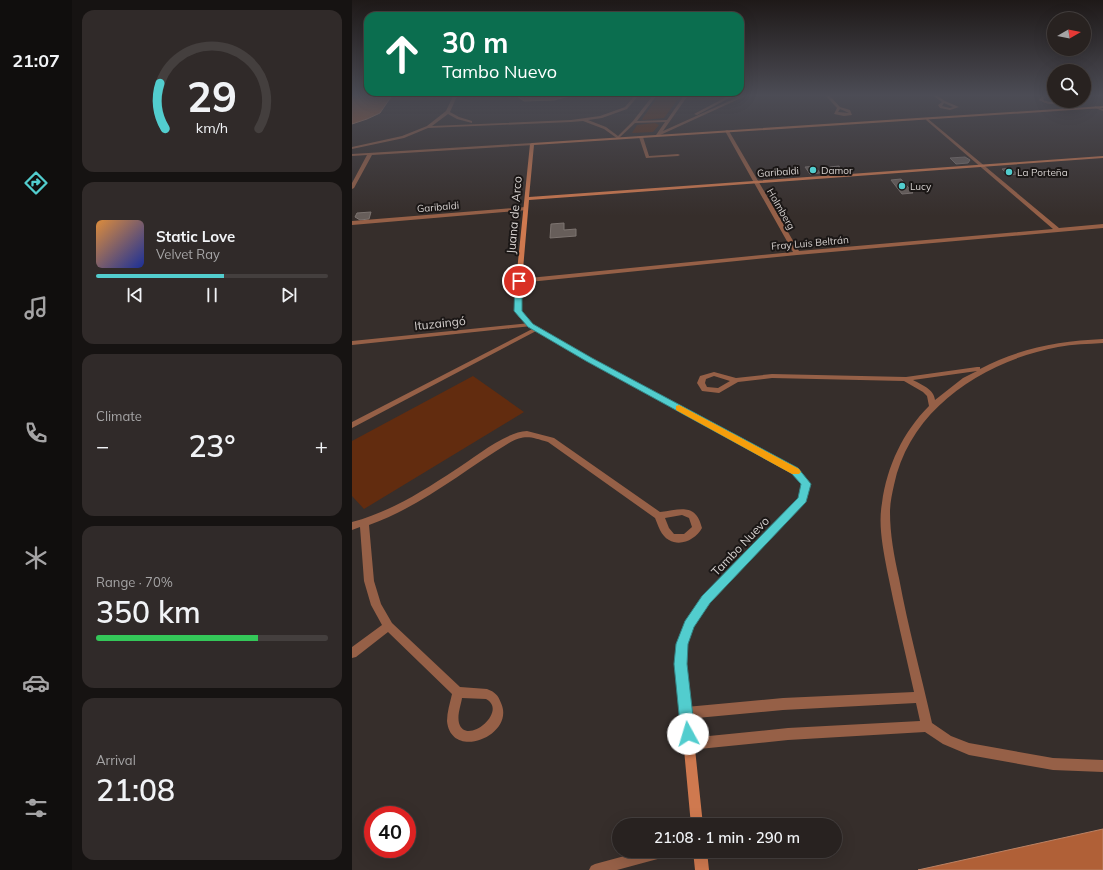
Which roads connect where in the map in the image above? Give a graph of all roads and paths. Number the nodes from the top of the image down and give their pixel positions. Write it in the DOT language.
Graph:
graph roads {
  1 [pos="408,135"];
  2 [pos="613,135"];
  3 [pos="621,135"];
  4 [pos="661,135"];
  5 [pos="677,135"];
  6 [pos="729,135"];
  7 [pos="945,135"];
  8 [pos="641,136"];
  9 [pos="658,136"];
  10 [pos="618,138"];
  11 [pos="532,144"];
  12 [pos="352,148"];
  13 [pos="370,154"];
  14 [pos="352,155"];
  15 [pos="678,155"];
  16 [pos="1103,157"];
  17 [pos="982,166"];
  18 [pos="756,182"];
  19 [pos="352,188"];
  20 [pos="526,199"];
  21 [pos="525,209"];
  22 [pos="352,223"];
  23 [pos="1103,226"];
  24 [pos="1058,230"];
  25 [pos="797,254"];
  26 [pos="519,281"];
  27 [pos="533,327"];
  28 [pos="1103,341"];
  29 [pos="352,343"];
  30 [pos="991,365"];
  31 [pos="905,379"];
  32 [pos="736,380"];
  33 [pos="932,405"];
  34 [pos="352,425"];
  35 [pos="806,484"];
  36 [pos="659,516"];
  37 [pos="364,524"];
  38 [pos="352,526"];
  39 [pos="388,626"];
  40 [pos="352,653"];
  41 [pos="458,692"];
  42 [pos="921,697"];
  43 [pos="686,712"];
  44 [pos="927,726"];
  45 [pos="689,744"];
  46 [pos="1103,766"];
  47 [pos="697,818"];
  48 [pos="639,858"];
  49 [pos="701,858"];
  50 [pos="702,869"];
  51 [pos="595,870"];
  1 -- 12 [label="street"];
  2 -- 10 [label="street"];
  3 -- 10 [label="street"];
  4 -- 9 [label="street"];
  5 -- 9 [label="street"];
  6 -- 18 [label="street, Holmberg"];
  7 -- 17 [label="street"];
  8 -- 9 [label="street"];
  8 -- 10 [label="street"];
  8 -- 15 [label="lane"];
  10 -- 11 [label="street"];
  11 -- 13 [label="street"];
  11 -- 20 [label="street, Juana de Arco"];
  13 -- 14 [label="street"];
  13 -- 19 [label="street"];
  16 -- 17 [label="street, Garibaldi"];
  17 -- 18 [label="street, Garibaldi"];
  17 -- 24 [label="street"];
  18 -- 20 [label="street, Garibaldi"];
  18 -- 25 [label="street, Holmberg"];
  20 -- 21 [label="street, Juana de Arco"];
  21 -- 22 [label="street, Garibaldi"];
  21 -- 26 [label="street, Juana de Arco"];
  23 -- 24 [label="street, Fray Luis Beltrán"];
  24 -- 25 [label="street, Fray Luis Beltrán"];
  25 -- 26 [label="street, Fray Luis Beltrán"];
  26 -- 27 [label="street, Juana de Arco"];
  27 -- 29 [label="street, Ituzaingó"];
  27 -- 34 [label="street"];
  27 -- 35 [label="street, Juana de Arco"];
  28 -- 30 [label="street"];
  30 -- 31 [label="street"];
  30 -- 33 [label="street"];
  31 -- 32 [label="street"];
  31 -- 33 [label="street"];
  33 -- 42 [label="street"];
  35 -- 43 [label="street, Tambo Nuevo"];
  36 -- 37 [label="street"];
  37 -- 38 [label="street"];
  37 -- 39 [label="street"];
  39 -- 40 [label="street"];
  39 -- 41 [label="street"];
  41 -- 41 [label="street"];
  42 -- 43 [label="street"];
  42 -- 44 [label="street"];
  43 -- 45 [label="street, Tambo Nuevo"];
  44 -- 45 [label="street"];
  44 -- 46 [label="street"];
  45 -- 47 [label="street, Tambo Nuevo"];
  48 -- 51 [label="lane"];
  49 -- 50 [label="street"];
}
